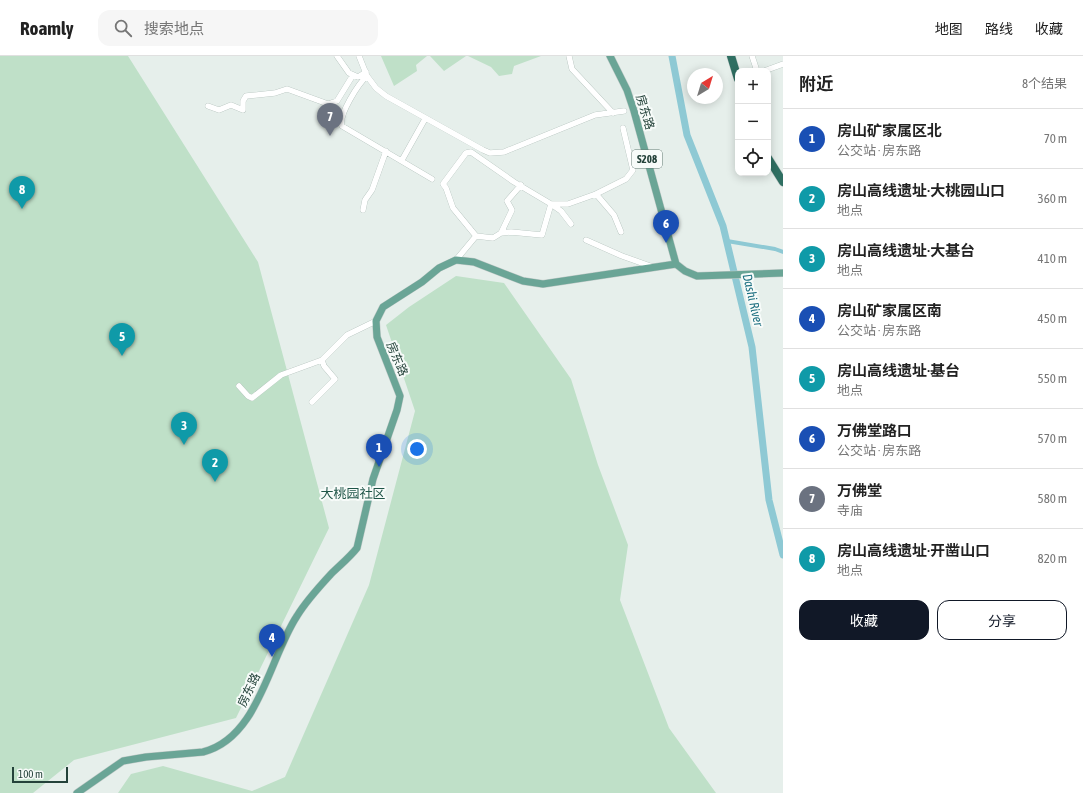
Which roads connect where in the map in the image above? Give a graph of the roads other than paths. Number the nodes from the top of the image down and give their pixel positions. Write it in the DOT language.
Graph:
graph roads {
  1 [pos="337,56"];
  2 [pos="359,56"];
  3 [pos="569,56"];
  4 [pos="610,56"];
  5 [pos="731,56"];
  6 [pos="752,56"];
  7 [pos="783,64"];
  8 [pos="756,68"];
  9 [pos="771,68"];
  10 [pos="735,69"];
  11 [pos="366,74"];
  12 [pos="353,75"];
  13 [pos="208,106"];
  14 [pos="624,112"];
  15 [pos="613,113"];
  16 [pos="425,119"];
  17 [pos="623,128"];
  18 [pos="386,151"];
  19 [pos="402,160"];
  20 [pos="771,163"];
  21 [pos="432,179"];
  22 [pos="783,182"];
  23 [pos="521,185"];
  24 [pos="596,194"];
  25 [pos="551,204"];
  26 [pos="363,210"];
  27 [pos="571,224"];
  28 [pos="621,232"];
  29 [pos="501,233"];
  30 [pos="476,236"];
  31 [pos="586,240"];
  32 [pos="456,260"];
  33 [pos="676,264"];
  34 [pos="656,267"];
  35 [pos="783,273"];
  36 [pos="376,321"];
  37 [pos="322,360"];
  38 [pos="239,386"];
  39 [pos="312,402"];
  40 [pos="77,793"];
  1 -- 12 [label="street"];
  2 -- 11 [label="street"];
  3 -- 15 [label="street"];
  4 -- 33 [label="main road, 房东路 / S208"];
  5 -- 10 [label="highway"];
  6 -- 8 [label="street"];
  7 -- 9 [label="street"];
  11 -- 12 [label="street"];
  11 -- 16 [label="street"];
  11 -- 18 [label="street"];
  12 -- 13 [label="street"];
  14 -- 15 [label="street"];
  15 -- 16 [label="street"];
  16 -- 19 [label="street"];
  17 -- 24 [label="street"];
  18 -- 19 [label="street"];
  18 -- 26 [label="street"];
  19 -- 21 [label="street"];
  20 -- 22 [label="highway"];
  23 -- 25 [label="street"];
  23 -- 29 [label="street"];
  23 -- 30 [label="street"];
  24 -- 25 [label="street"];
  24 -- 28 [label="street"];
  25 -- 27 [label="street"];
  25 -- 29 [label="street"];
  29 -- 30 [label="street"];
  30 -- 32 [label="street"];
  31 -- 34 [label="street"];
  32 -- 34 [label="main road"];
  32 -- 36 [label="main road"];
  33 -- 34 [label="main road"];
  33 -- 35 [label="main road"];
  36 -- 37 [label="street"];
  36 -- 40 [label="main road, 房东路"];
  37 -- 38 [label="street"];
  37 -- 39 [label="street"];
}
